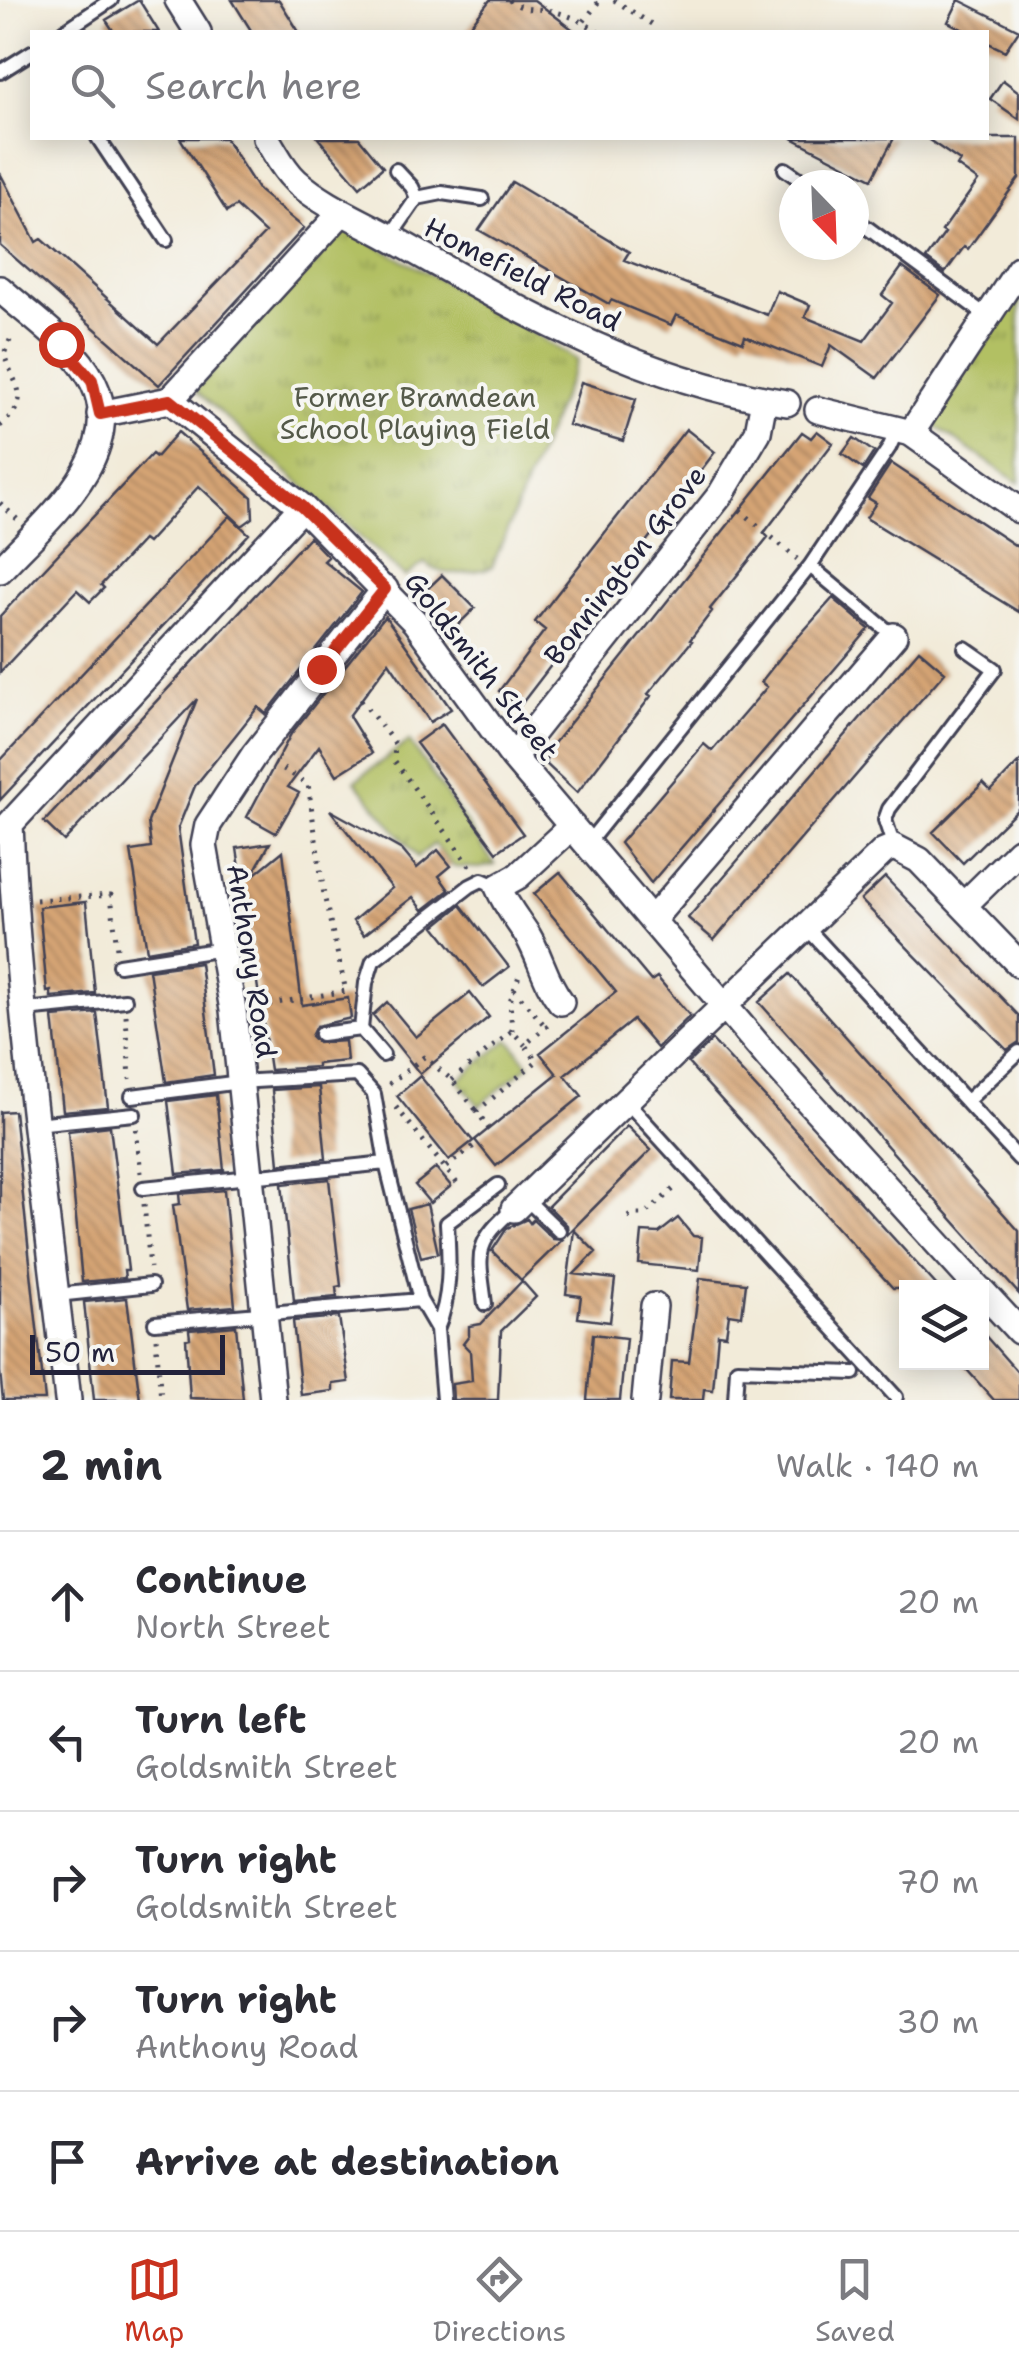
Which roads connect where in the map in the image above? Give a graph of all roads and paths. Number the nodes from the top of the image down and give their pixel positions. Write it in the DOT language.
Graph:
graph roads {
  1 [pos="111,0"];
  2 [pos="178,0"];
  3 [pos="509,0"];
  4 [pos="600,0"];
  5 [pos="614,0"];
  6 [pos="584,21"];
  7 [pos="653,26"];
  8 [pos="66,30"];
  9 [pos="197,30"];
  10 [pos="595,30"];
  11 [pos="30,53"];
  12 [pos="0,72"];
  13 [pos="99,140"];
  14 [pos="267,140"];
  15 [pos="396,170"];
  16 [pos="417,198"];
  17 [pos="482,199"];
  18 [pos="342,212"];
  19 [pos="869,229"];
  20 [pos="390,237"];
  21 [pos="166,240"];
  22 [pos="1019,269"];
  23 [pos="0,290"];
  24 [pos="28,315"];
  25 [pos="988,317"];
  26 [pos="170,400"];
  27 [pos="776,401"];
  28 [pos="818,410"];
  29 [pos="100,414"];
  30 [pos="0,426"];
  31 [pos="904,430"];
  32 [pos="722,494"];
  33 [pos="302,507"];
  34 [pos="1019,510"];
  35 [pos="808,567"];
  36 [pos="0,570"];
  37 [pos="385,589"];
  38 [pos="894,636"];
  39 [pos="965,648"];
  40 [pos="360,700"];
  41 [pos="254,754"];
  42 [pos="513,757"];
  43 [pos="580,835"];
  44 [pos="894,847"];
  45 [pos="1019,851"];
  46 [pos="490,883"];
  47 [pos="964,905"];
  48 [pos="7,911"];
  49 [pos="652,920"];
  50 [pos="806,927"];
  51 [pos="222,949"];
  52 [pos="1019,964"];
  53 [pos="119,965"];
  54 [pos="514,989"];
  55 [pos="125,1000"];
  56 [pos="561,1002"];
  57 [pos="725,1006"];
  58 [pos="24,1010"];
  59 [pos="233,1010"];
  60 [pos="510,1011"];
  61 [pos="362,1029"];
  62 [pos="512,1032"];
  63 [pos="321,1034"];
  64 [pos="525,1045"];
  65 [pos="1019,1052"];
  66 [pos="383,1054"];
  67 [pos="452,1080"];
  68 [pos="240,1082"];
  69 [pos="382,1090"];
  70 [pos="132,1096"];
  71 [pos="626,1101"];
  72 [pos="967,1102"];
  73 [pos="395,1106"];
  74 [pos="477,1111"];
  75 [pos="134,1114"];
  76 [pos="35,1124"];
  77 [pos="489,1129"];
  78 [pos="478,1143"];
  79 [pos="1019,1159"];
  80 [pos="386,1162"];
  81 [pos="446,1168"];
  82 [pos="692,1172"];
  83 [pos="250,1175"];
  84 [pos="498,1185"];
  85 [pos="143,1188"];
  86 [pos="471,1203"];
  87 [pos="520,1204"];
  88 [pos="628,1218"];
  89 [pos="559,1232"];
  90 [pos="971,1280"];
  91 [pos="151,1285"];
  92 [pos="56,1295"];
  93 [pos="420,1300"];
  94 [pos="989,1300"];
  95 [pos="486,1304"];
  96 [pos="654,1306"];
  97 [pos="264,1311"];
  98 [pos="155,1323"];
  99 [pos="437,1329"];
  100 [pos="1019,1332"];
  101 [pos="854,1373"];
  102 [pos="896,1398"];
  103 [pos="68,1400"];
  104 [pos="273,1400"];
  105 [pos="443,1400"];
  106 [pos="645,1400"];
  107 [pos="735,1400"];
  1 -- 8 [label="lane"];
  2 -- 9 [label="street"];
  3 -- 6 [label="path"];
  4 -- 6 [label="path"];
  5 -- 7 [label="path"];
  6 -- 10 [label="path"];
  11 -- 12 [label="lane"];
  13 -- 21 [label="lane"];
  14 -- 18 [label="street, Homefield Road"];
  15 -- 16 [label="lane"];
  16 -- 17 [label="lane"];
  16 -- 20 [label="lane"];
  18 -- 20 [label="street, Homefield Road"];
  18 -- 26 [label="street"];
  19 -- 25 [label="lane"];
  20 -- 27 [label="street, Homefield Road"];
  22 -- 25 [label="street"];
  23 -- 24 [label="street"];
  24 -- 29 [label="street"];
  24 -- 30 [label="path"];
  25 -- 31 [label="street"];
  26 -- 29 [label="street"];
  26 -- 33 [label="street, Goldsmith Street"];
  27 -- 32 [label="street, Bonnington Grove"];
  28 -- 31 [label="street"];
  29 -- 36 [label="street"];
  31 -- 34 [label="street"];
  31 -- 35 [label="lane"];
  32 -- 35 [label="path"];
  32 -- 42 [label="street, Bonnington Grove"];
  33 -- 37 [label="street, Goldsmith Street"];
  33 -- 48 [label="street"];
  35 -- 38 [label="lane"];
  35 -- 43 [label="lane"];
  37 -- 41 [label="street, Anthony Road"];
  37 -- 42 [label="street, Goldsmith Street"];
  38 -- 49 [label="street"];
  39 -- 44 [label="lane"];
  40 -- 46 [label="path"];
  41 -- 51 [label="street, Anthony Road"];
  41 -- 59 [label="path"];
  42 -- 43 [label="street, Goldsmith Street"];
  43 -- 46 [label="street"];
  43 -- 49 [label="street, Goldsmith Street"];
  44 -- 47 [label="street"];
  44 -- 50 [label="street"];
  45 -- 47 [label="street"];
  46 -- 56 [label="street"];
  46 -- 61 [label="lane"];
  47 -- 52 [label="street"];
  48 -- 58 [label="street"];
  49 -- 57 [label="street, Goldsmith Street"];
  50 -- 57 [label="street"];
  50 -- 72 [label="lane"];
  51 -- 53 [label="lane"];
  51 -- 59 [label="street, Anthony Road"];
  54 -- 64 [label="path"];
  55 -- 58 [label="lane"];
  57 -- 71 [label="street"];
  57 -- 90 [label="street, Goldsmith Street"];
  58 -- 76 [label="street"];
  59 -- 68 [label="street, Anthony Road"];
  60 -- 62 [label="path"];
  61 -- 63 [label="lane"];
  61 -- 66 [label="lane"];
  62 -- 64 [label="path"];
  62 -- 67 [label="path"];
  64 -- 74 [label="path"];
  65 -- 72 [label="lane"];
  67 -- 69 [label="path"];
  67 -- 74 [label="path"];
  68 -- 70 [label="lane"];
  68 -- 80 [label="lane"];
  68 -- 83 [label="street, Anthony Road"];
  71 -- 82 [label="lane"];
  71 -- 87 [label="street"];
  72 -- 79 [label="lane"];
  73 -- 81 [label="path"];
  74 -- 77 [label="path"];
  75 -- 76 [label="lane"];
  76 -- 92 [label="street"];
  78 -- 81 [label="path"];
  80 -- 83 [label="lane"];
  80 -- 93 [label="lane"];
  81 -- 86 [label="path"];
  82 -- 88 [label="path"];
  82 -- 102 [label="lane"];
  83 -- 85 [label="lane"];
  83 -- 97 [label="street, Anthony Road"];
  84 -- 86 [label="lane"];
  86 -- 99 [label="lane"];
  87 -- 89 [label="lane"];
  87 -- 95 [label="lane"];
  91 -- 92 [label="lane"];
  92 -- 103 [label="street"];
  93 -- 97 [label="lane"];
  93 -- 99 [label="lane"];
  94 -- 100 [label="street, Goldsmith Street"];
  96 -- 106 [label="street"];
  97 -- 98 [label="lane"];
  97 -- 104 [label="street, Anthony Road"];
  99 -- 105 [label="lane"];
  101 -- 107 [label="lane"];
}
